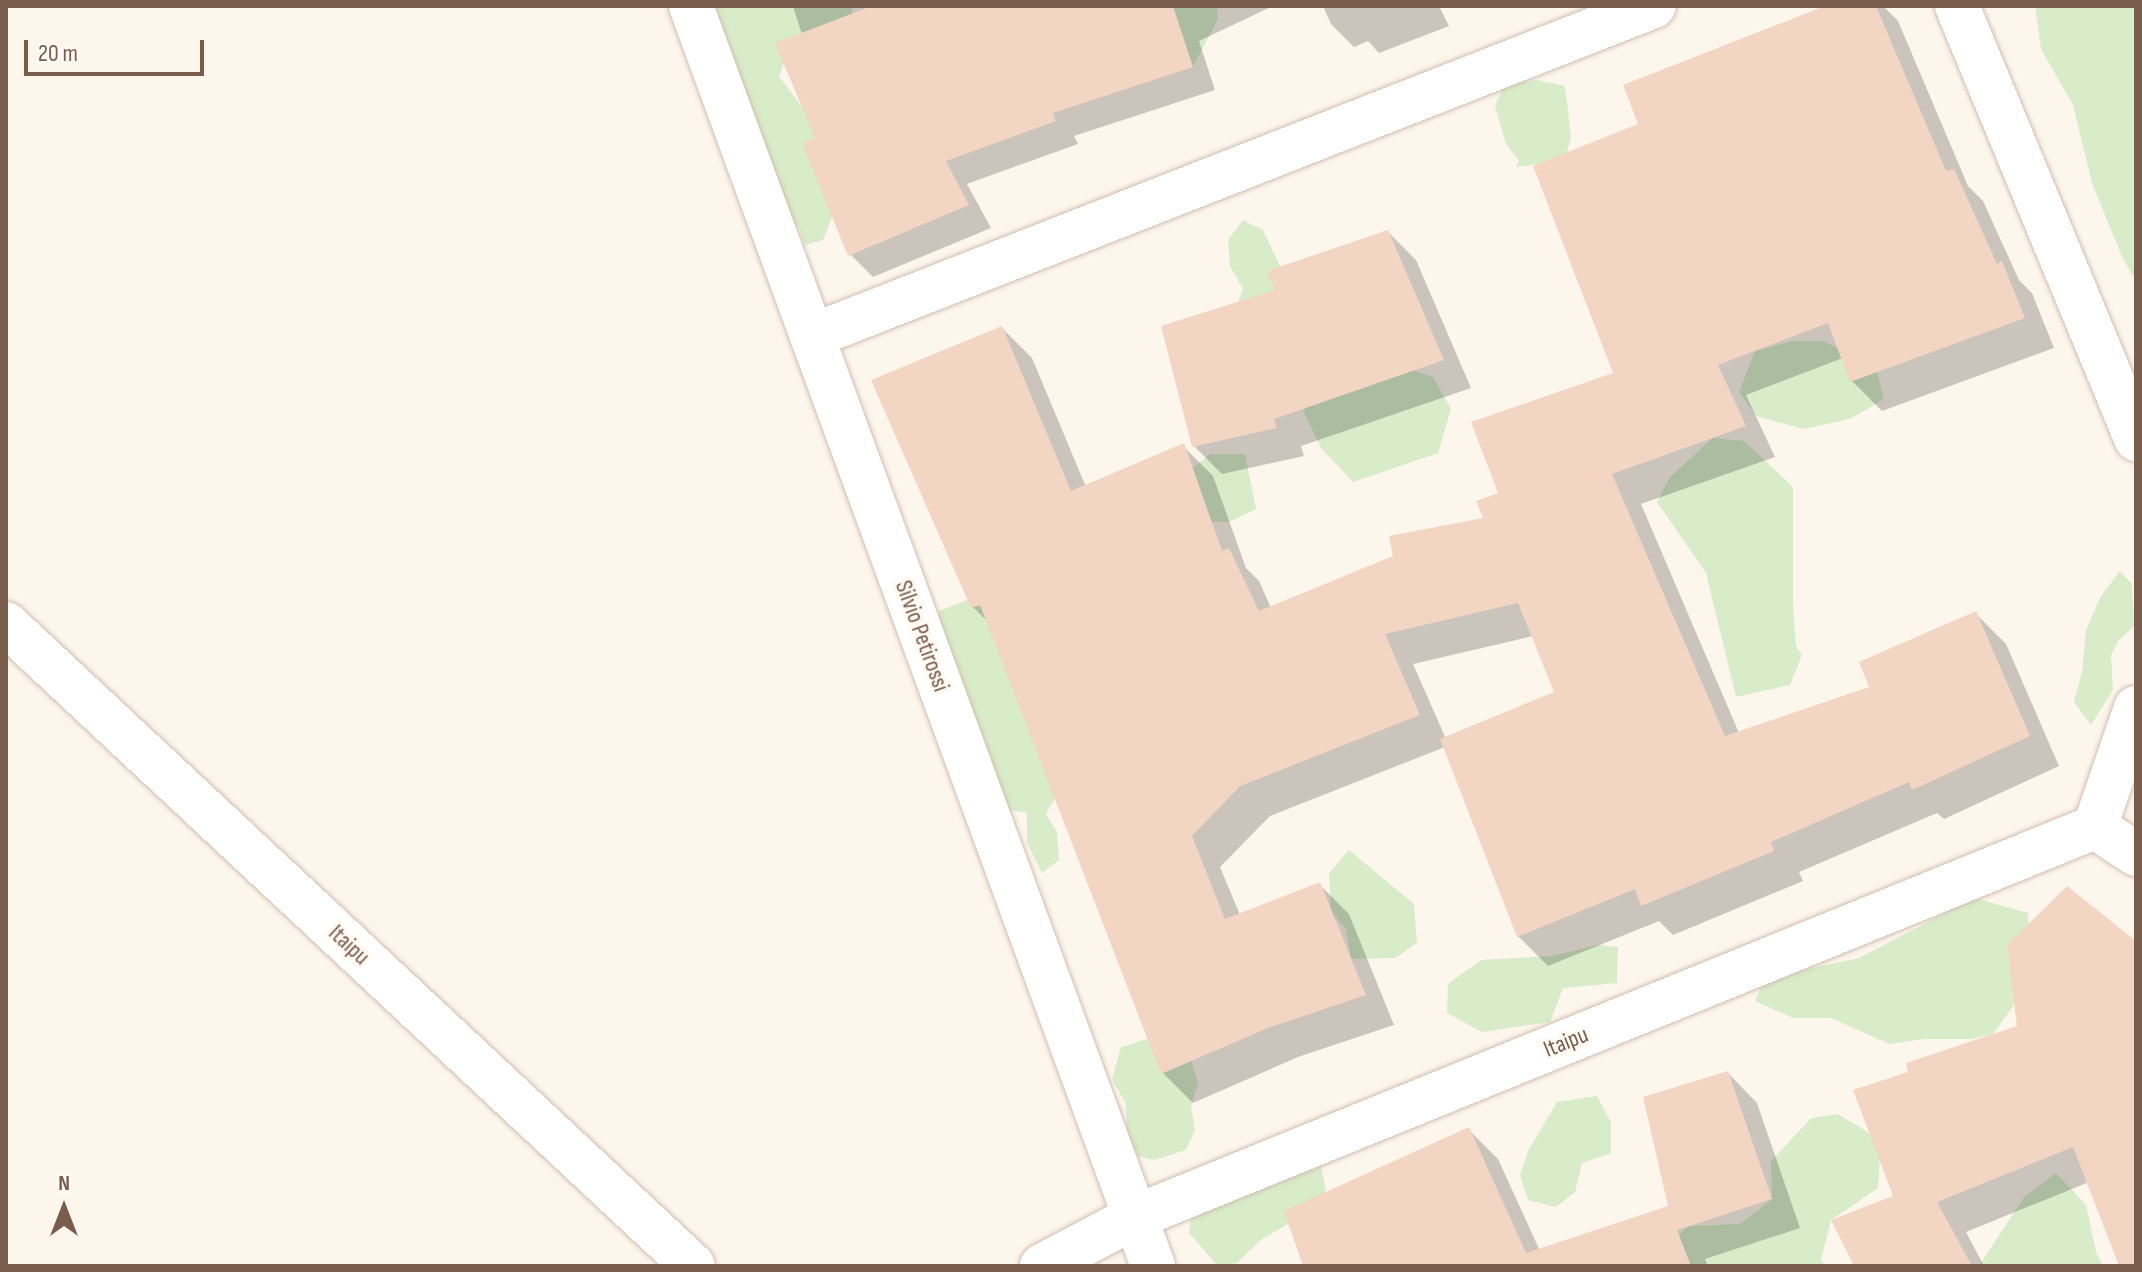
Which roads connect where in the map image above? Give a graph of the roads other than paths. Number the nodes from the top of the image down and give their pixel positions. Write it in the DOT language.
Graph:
graph roads {
  1 [pos="691,6"];
  2 [pos="1654,6"];
  3 [pos="1957,6"];
  4 [pos="812,336"];
  5 [pos="2136,439"];
  6 [pos="6,624"];
  7 [pos="2136,708"];
  8 [pos="2095,827"];
  9 [pos="2136,854"];
  10 [pos="1135,1217"];
  11 [pos="693,1266"];
  12 [pos="1042,1266"];
  13 [pos="1153,1266"];
  1 -- 4 [label="street, Silvio Petirossi"];
  2 -- 4 [label="street"];
  3 -- 5 [label="street"];
  4 -- 10 [label="street, Silvio Petirossi"];
  6 -- 11 [label="street, Itaipu"];
  7 -- 8 [label="street"];
  8 -- 9 [label="street"];
  8 -- 10 [label="street, Itaipu"];
  10 -- 12 [label="street, Itaipu"];
  10 -- 13 [label="street, Silvio Petirossi"];
}
